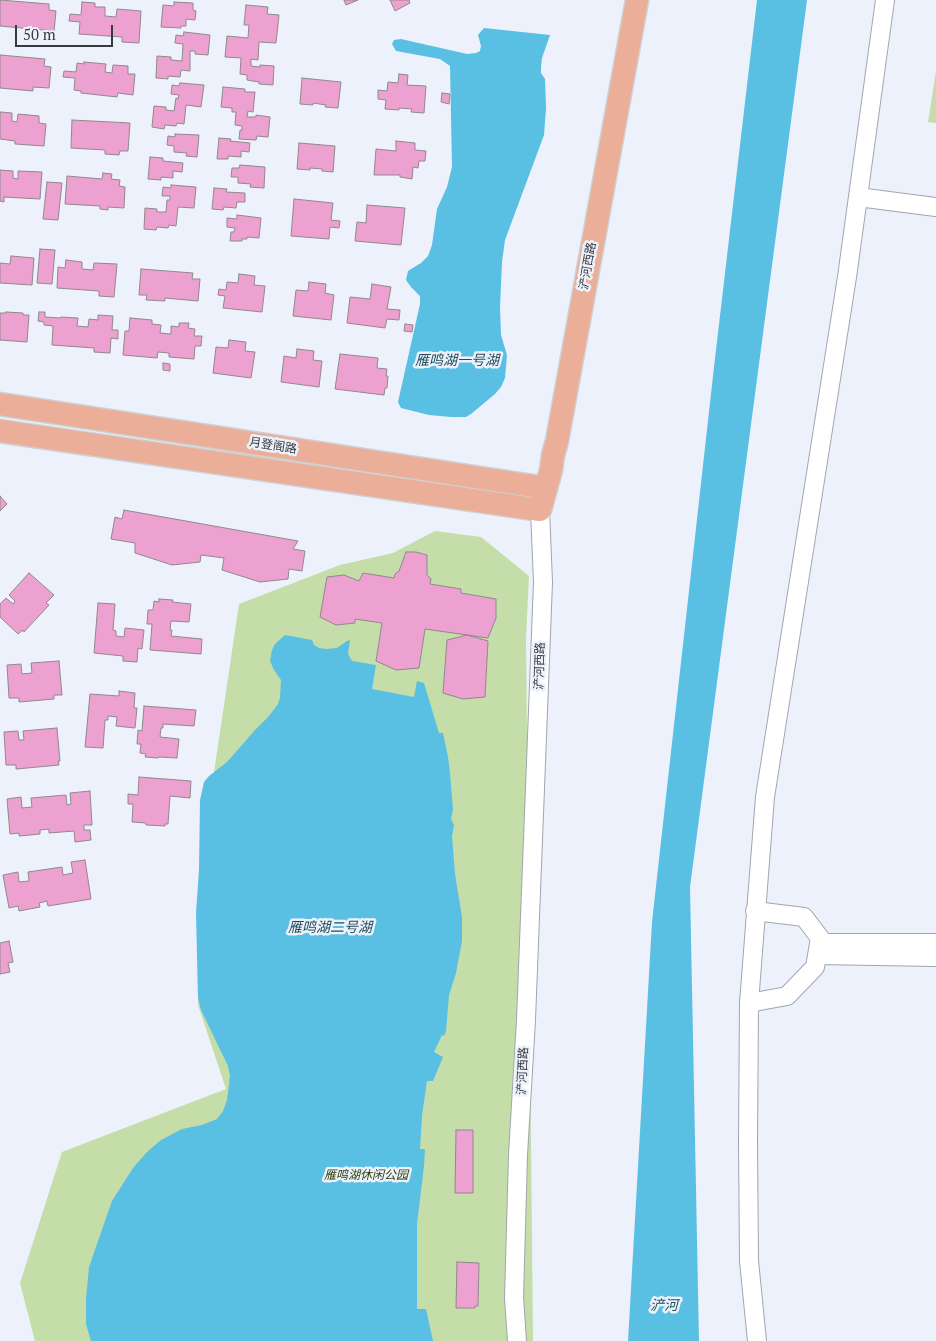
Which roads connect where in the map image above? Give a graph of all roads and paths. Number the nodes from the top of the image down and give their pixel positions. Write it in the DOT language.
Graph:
graph roads {
  1 [pos="637,0"];
  2 [pos="886,0"];
  3 [pos="858,197"];
  4 [pos="936,207"];
  5 [pos="0,404"];
  6 [pos="0,431"];
  7 [pos="546,488"];
  8 [pos="540,510"];
  9 [pos="755,910"];
  10 [pos="936,943"];
  11 [pos="818,949"];
  12 [pos="936,957"];
  13 [pos="749,1002"];
  14 [pos="518,1341"];
  15 [pos="757,1341"];
  1 -- 7 [label="main road, 浐河西路"];
  2 -- 3 [label="street"];
  3 -- 4 [label="street"];
  3 -- 9 [label="street"];
  5 -- 7 [label="main road, 月登阁路"];
  6 -- 8 [label="main road, 月登阁路"];
  7 -- 8 [label="main road, 浐河西路"];
  8 -- 14 [label="street, 浐河西路"];
  9 -- 11 [label="street"];
  9 -- 13 [label="street"];
  10 -- 11 [label="street"];
  11 -- 12 [label="street"];
  11 -- 13 [label="street"];
  13 -- 15 [label="street"];
}
